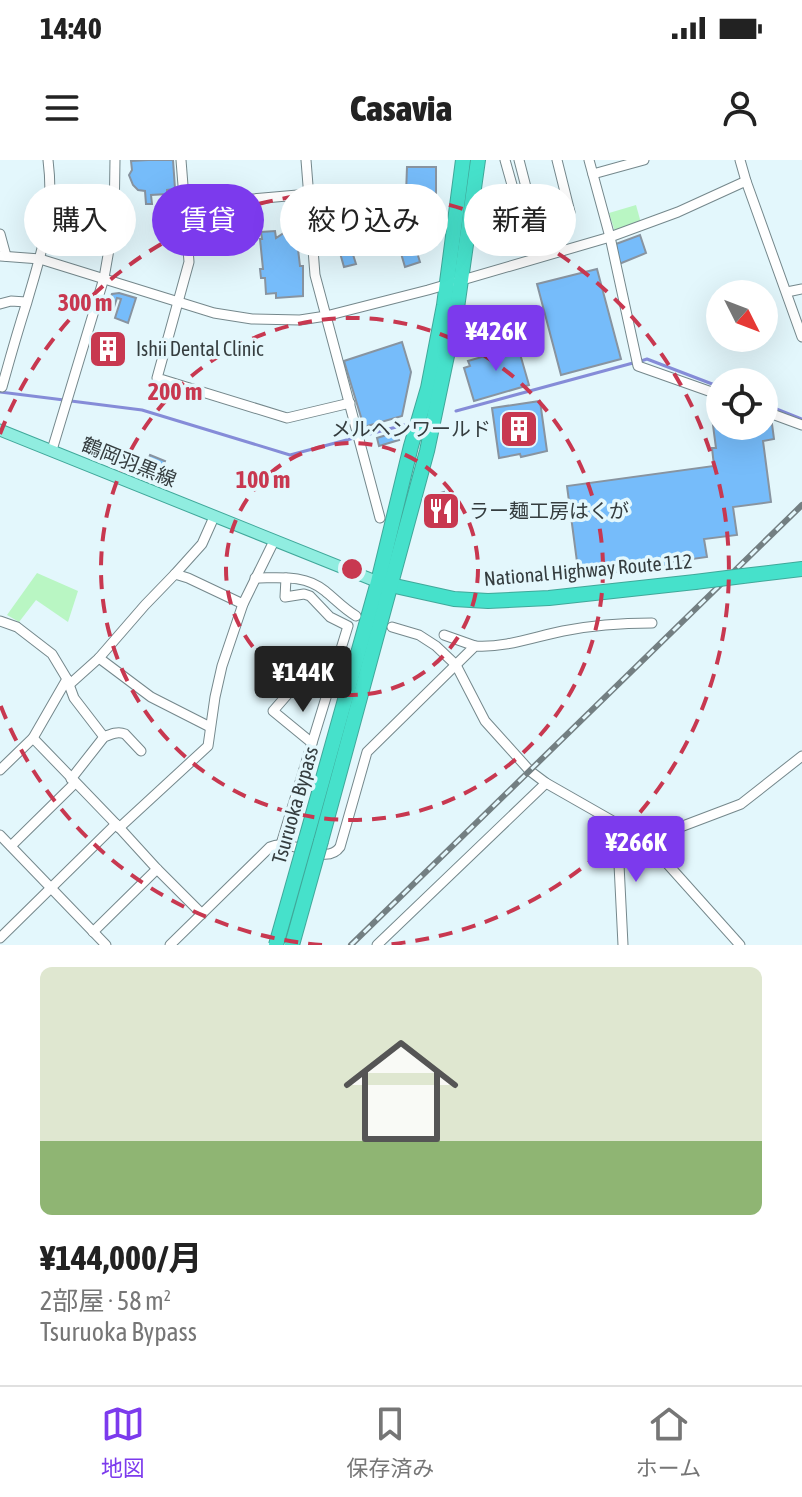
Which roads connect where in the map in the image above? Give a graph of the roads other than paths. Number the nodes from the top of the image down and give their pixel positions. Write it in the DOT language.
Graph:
graph roads {
  1 [pos="48,160"];
  2 [pos="115,160"];
  3 [pos="181,160"];
  4 [pos="306,160"];
  5 [pos="463,160"];
  6 [pos="478,160"];
  7 [pos="505,160"];
  8 [pos="519,160"];
  9 [pos="557,160"];
  10 [pos="589,160"];
  11 [pos="644,160"];
  12 [pos="740,160"];
  13 [pos="593,174"];
  14 [pos="746,181"];
  15 [pos="183,184"];
  16 [pos="308,184"];
  17 [pos="475,184"];
  18 [pos="512,184"];
  19 [pos="525,184"];
  20 [pos="563,184"];
  21 [pos="0,234"];
  22 [pos="610,237"];
  23 [pos="464,246"];
  24 [pos="576,247"];
  25 [pos="3,256"];
  26 [pos="189,256"];
  27 [pos="314,256"];
  28 [pos="545,256"];
  29 [pos="40,259"];
  30 [pos="104,278"];
  31 [pos="455,282"];
  32 [pos="802,289"];
  33 [pos="787,292"];
  34 [pos="26,302"];
  35 [pos="179,302"];
  36 [pos="0,304"];
  37 [pos="326,316"];
  38 [pos="802,337"];
  39 [pos="0,386"];
  40 [pos="706,390"];
  41 [pos="350,403"];
  42 [pos="778,416"];
  43 [pos="802,425"];
  44 [pos="0,430"];
  45 [pos="52,450"];
  46 [pos="214,517"];
  47 [pos="380,518"];
  48 [pos="274,541"];
  49 [pos="802,569"];
  50 [pos="175,574"];
  51 [pos="255,578"];
  52 [pos="286,578"];
  53 [pos="385,584"];
  54 [pos="243,604"];
  55 [pos="356,616"];
  56 [pos="652,623"];
  57 [pos="1,624"];
  58 [pos="392,627"];
  59 [pos="444,635"];
  60 [pos="475,646"];
  61 [pos="99,658"];
  62 [pos="456,665"];
  63 [pos="332,676"];
  64 [pos="68,681"];
  65 [pos="210,727"];
  66 [pos="104,737"];
  67 [pos="33,738"];
  68 [pos="312,743"];
  69 [pos="141,751"];
  70 [pos="802,756"];
  71 [pos="0,770"];
  72 [pos="73,781"];
  73 [pos="546,783"];
  74 [pos="617,824"];
  75 [pos="118,826"];
  76 [pos="0,835"];
  77 [pos="314,840"];
  78 [pos="646,840"];
  79 [pos="281,844"];
  80 [pos="10,845"];
  81 [pos="0,852"];
  82 [pos="157,869"];
  83 [pos="50,889"];
  84 [pos="202,914"];
  85 [pos="93,932"];
  86 [pos="0,938"];
  87 [pos="175,943"];
  88 [pos="106,945"];
  89 [pos="276,945"];
  90 [pos="292,945"];
  91 [pos="377,945"];
  92 [pos="623,945"];
  93 [pos="740,945"];
  1 -- 29 [label="street"];
  2 -- 30 [label="street"];
  3 -- 15 [label="street"];
  4 -- 16 [label="street"];
  5 -- 31 [label="highway, Tsuruoka Bypass"];
  6 -- 17 [label="highway, Tsuruoka Bypass"];
  7 -- 18 [label="street"];
  8 -- 19 [label="street"];
  9 -- 20 [label="street"];
  10 -- 13 [label="street"];
  11 -- 13 [label="street"];
  12 -- 14 [label="street"];
  13 -- 22 [label="street"];
  14 -- 22 [label="street"];
  14 -- 33 [label="street"];
  21 -- 25 [label="street"];
  22 -- 24 [label="street"];
  22 -- 40 [label="street"];
  23 -- 31 [label="highway, Tsuruoka Bypass"];
  25 -- 29 [label="street"];
  26 -- 35 [label="street"];
  27 -- 37 [label="street"];
  28 -- 31 [label="street"];
  29 -- 30 [label="street"];
  29 -- 34 [label="street"];
  30 -- 35 [label="street"];
  30 -- 45 [label="street"];
  31 -- 37 [label="street"];
  31 -- 53 [label="highway, Tsuruoka Bypass"];
  32 -- 33 [label="street"];
  33 -- 38 [label="street"];
  34 -- 36 [label="street"];
  34 -- 39 [label="street"];
  35 -- 37 [label="street"];
  35 -- 41 [label="street"];
  37 -- 41 [label="street"];
  41 -- 47 [label="street"];
  42 -- 43 [label="street"];
  44 -- 45 [label="main road, 鶴岡羽黒線"];
  45 -- 46 [label="main road, 鶴岡羽黒線"];
  46 -- 48 [label="main road, 鶴岡羽黒線"];
  46 -- 50 [label="street"];
  48 -- 51 [label="street"];
  48 -- 53 [label="main road, 鶴岡羽黒線"];
  49 -- 53 [label="highway, National Highway Route 112, bridge"];
  50 -- 54 [label="street"];
  50 -- 61 [label="street"];
  51 -- 52 [label="street"];
  51 -- 54 [label="street"];
  52 -- 55 [label="street"];
  52 -- 63 [label="street"];
  53 -- 77 [label="highway, Tsuruoka Bypass"];
  54 -- 65 [label="street"];
  56 -- 60 [label="street"];
  57 -- 64 [label="street"];
  58 -- 62 [label="street"];
  59 -- 60 [label="street"];
  60 -- 62 [label="street"];
  61 -- 64 [label="street"];
  61 -- 65 [label="street"];
  62 -- 73 [label="street"];
  62 -- 79 [label="street"];
  63 -- 68 [label="street"];
  63 -- 68 [label="street"];
  64 -- 66 [label="street"];
  64 -- 67 [label="street"];
  65 -- 75 [label="street"];
  66 -- 69 [label="street"];
  66 -- 72 [label="street"];
  67 -- 71 [label="street"];
  67 -- 72 [label="street"];
  68 -- 79 [label="street"];
  70 -- 78 [label="street"];
  72 -- 75 [label="street"];
  72 -- 80 [label="street"];
  73 -- 74 [label="street"];
  73 -- 91 [label="street"];
  74 -- 78 [label="street"];
  74 -- 92 [label="street"];
  75 -- 82 [label="street"];
  75 -- 83 [label="street"];
  76 -- 80 [label="street"];
  77 -- 89 [label="highway, Tsuruoka Bypass, bridge"];
  77 -- 90 [label="highway, Tsuruoka Bypass, bridge"];
  78 -- 93 [label="street"];
  79 -- 84 [label="street"];
  80 -- 81 [label="street"];
  80 -- 83 [label="street"];
  82 -- 84 [label="street"];
  82 -- 85 [label="street"];
  83 -- 85 [label="street"];
  83 -- 86 [label="street"];
  84 -- 87 [label="street"];
  85 -- 88 [label="street"];
}
